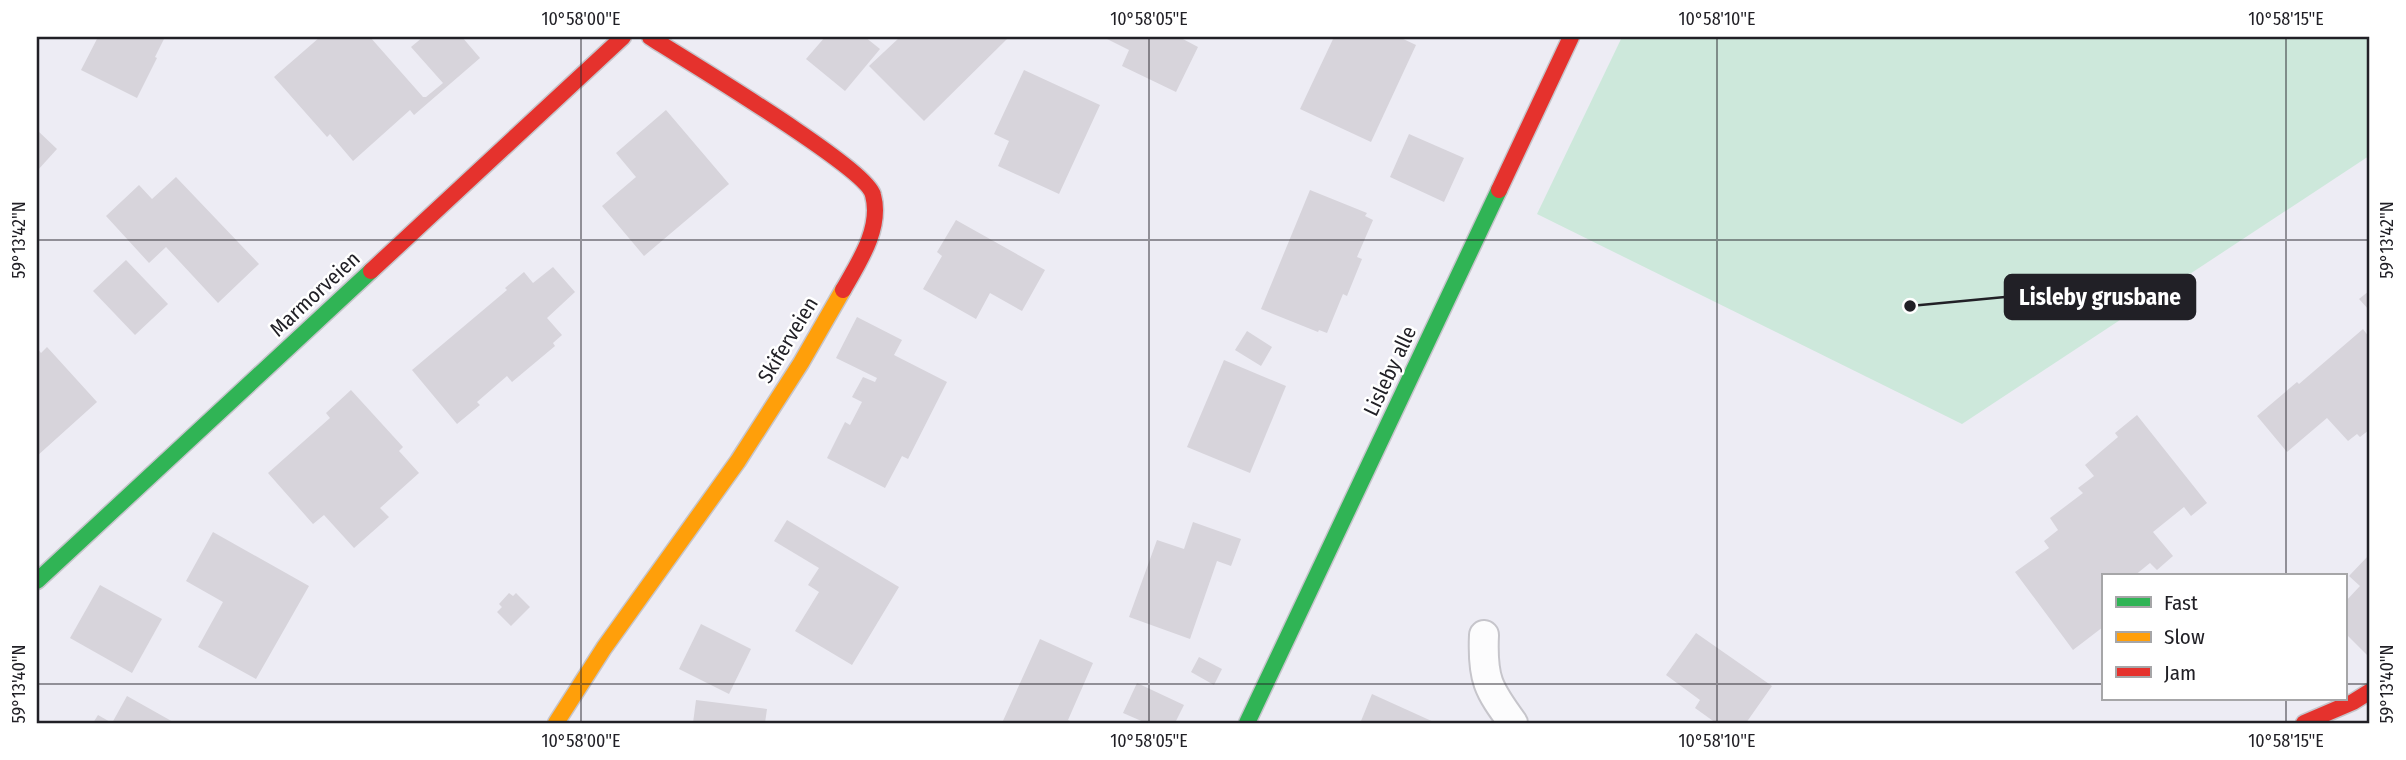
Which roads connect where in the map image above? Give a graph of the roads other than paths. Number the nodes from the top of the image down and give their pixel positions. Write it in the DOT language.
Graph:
graph roads {
  1 [pos="622,37"];
  2 [pos="650,37"];
  3 [pos="1571,37"];
  4 [pos="37,581"];
  5 [pos="1484,635"];
  6 [pos="2369,692"];
  7 [pos="556,723"];
  8 [pos="1247,723"];
  9 [pos="1513,723"];
  10 [pos="2304,723"];
  1 -- 4 [label="street, Marmorveien"];
  2 -- 7 [label="street, Skiferveien"];
  3 -- 8 [label="street, Lisleby alle"];
  5 -- 9 [label="lane"];
  6 -- 10 [label="street"];
}
